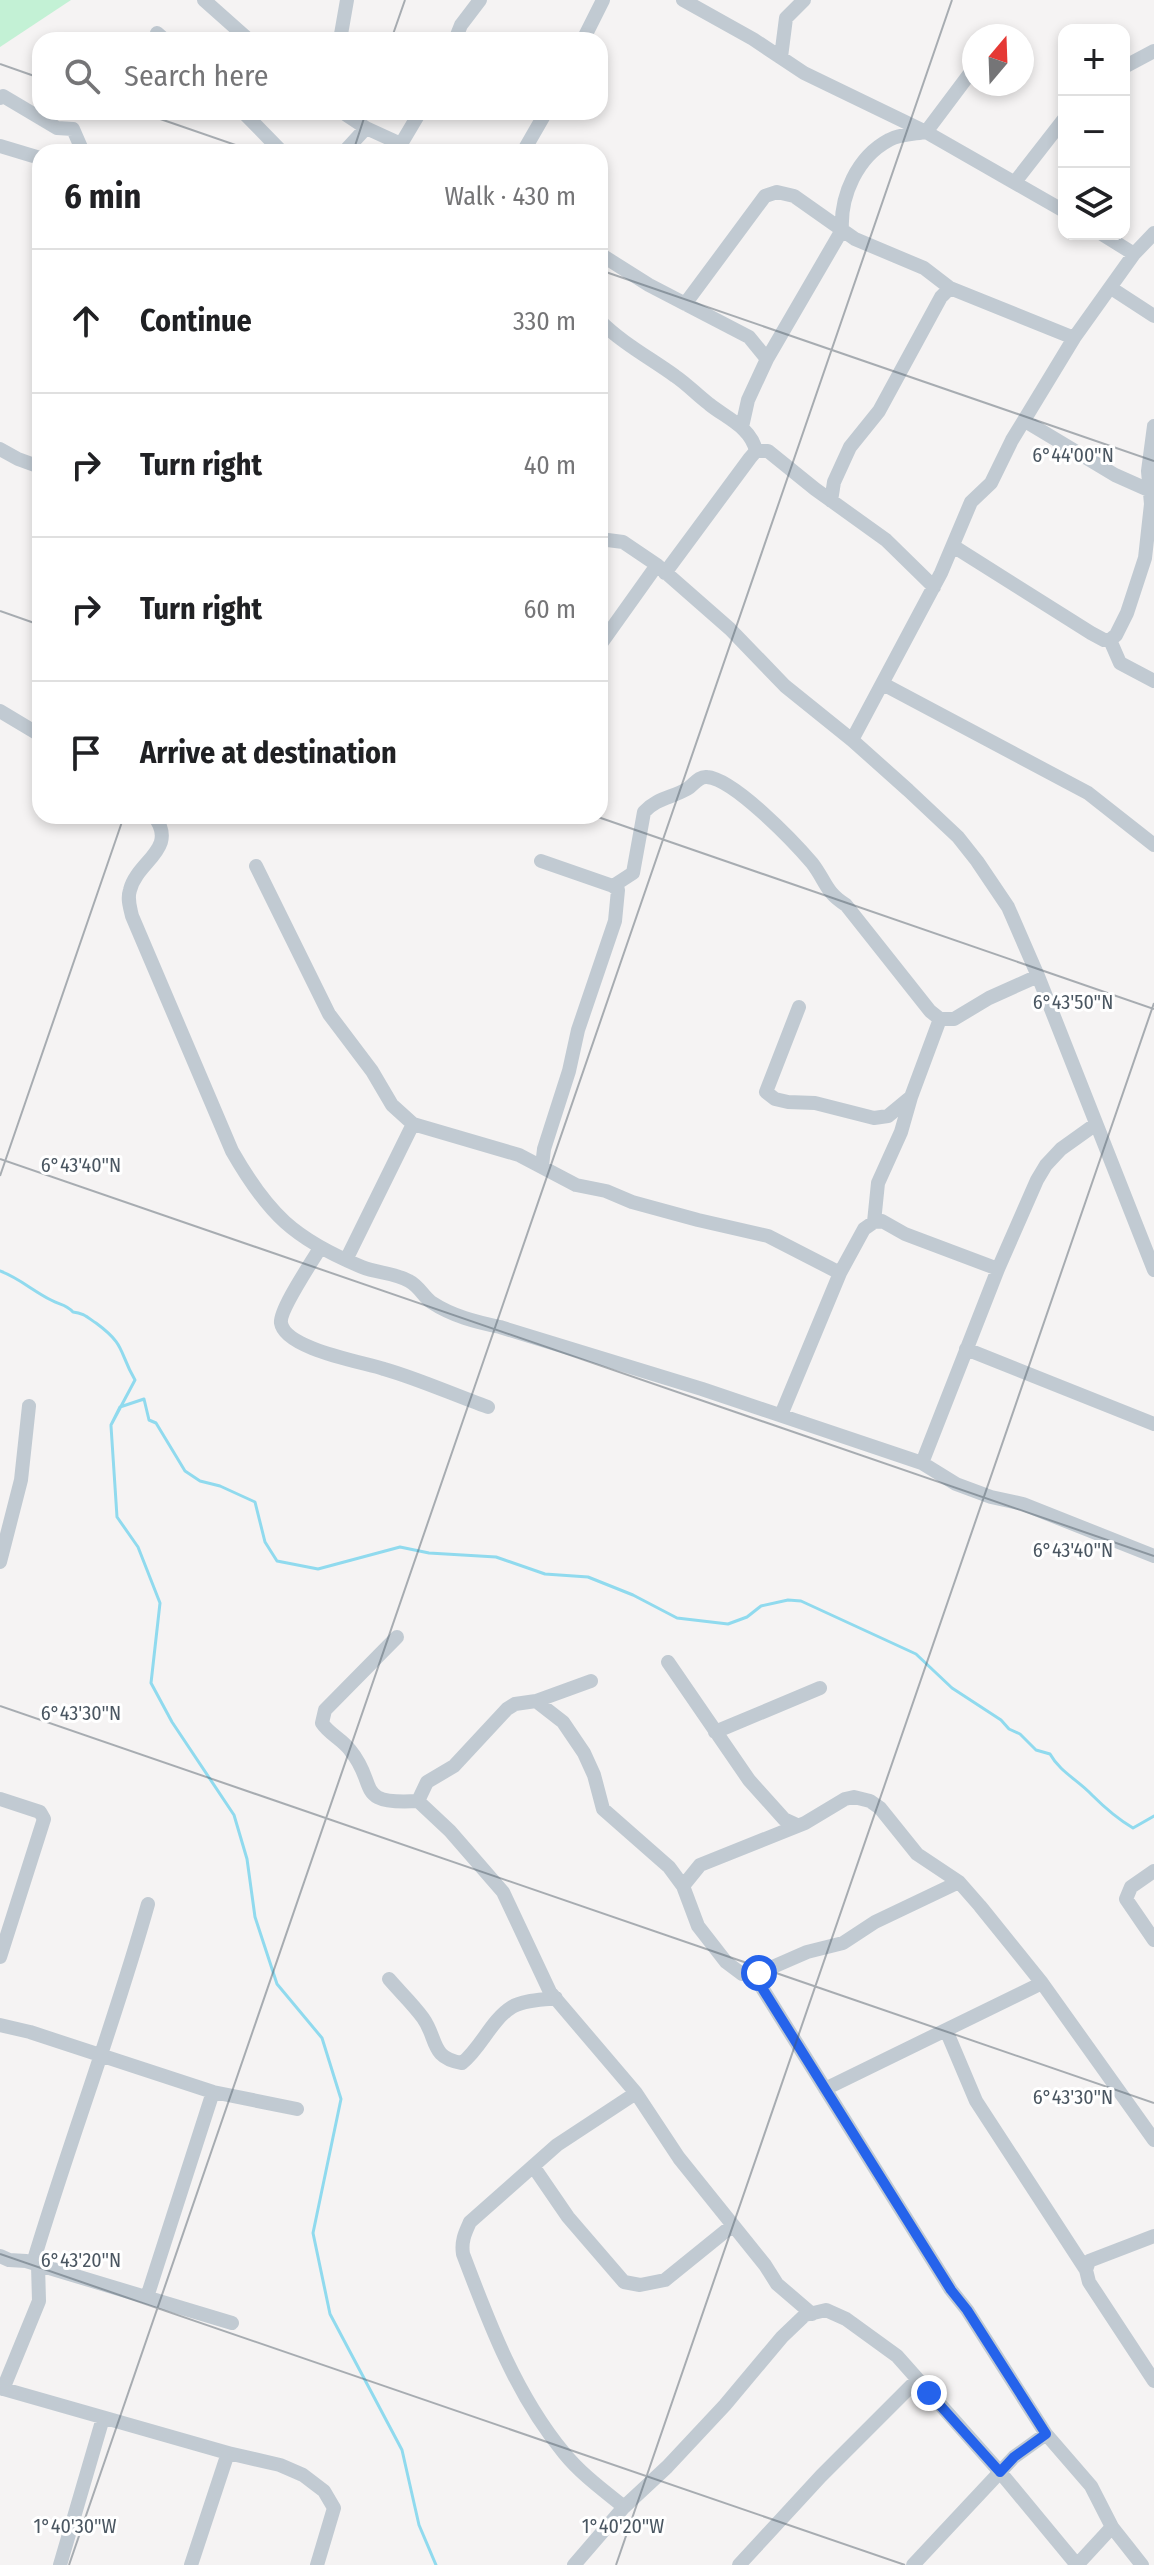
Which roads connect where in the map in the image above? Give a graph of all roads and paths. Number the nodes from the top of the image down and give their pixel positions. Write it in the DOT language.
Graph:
graph roads {
  1 [pos="204,0"];
  2 [pos="347,0"];
  3 [pos="480,0"];
  4 [pos="603,0"];
  5 [pos="804,0"];
  6 [pos="687,1"];
  7 [pos="240,32"];
  8 [pos="341,32"];
  9 [pos="458,32"];
  10 [pos="587,32"];
  11 [pos="1154,51"];
  12 [pos="781,57"];
  13 [pos="1130,64"];
  14 [pos="962,84"];
  15 [pos="0,98"];
  16 [pos="32,113"];
  17 [pos="44,120"];
  18 [pos="251,120"];
  19 [pos="354,120"];
  20 [pos="416,120"];
  21 [pos="541,120"];
  22 [pos="1058,127"];
  23 [pos="366,128"];
  24 [pos="926,132"];
  25 [pos="80,144"];
  26 [pos="274,144"];
  27 [pos="351,144"];
  28 [pos="396,144"];
  29 [pos="406,144"];
  30 [pos="528,144"];
  31 [pos="0,146"];
  32 [pos="32,156"];
  33 [pos="1015,182"];
  34 [pos="1058,207"];
  35 [pos="842,230"];
  36 [pos="1154,233"];
  37 [pos="1112,240"];
  38 [pos="1134,254"];
  39 [pos="608,259"];
  40 [pos="950,288"];
  41 [pos="1111,288"];
  42 [pos="685,304"];
  43 [pos="1154,316"];
  44 [pos="608,330"];
  45 [pos="1074,338"];
  46 [pos="767,359"];
  47 [pos="1025,421"];
  48 [pos="1154,426"];
  49 [pos="742,427"];
  50 [pos="0,449"];
  51 [pos="756,451"];
  52 [pos="32,463"];
  53 [pos="1151,491"];
  54 [pos="831,501"];
  55 [pos="608,540"];
  56 [pos="953,546"];
  57 [pos="661,569"];
  58 [pos="934,587"];
  59 [pos="608,635"];
  60 [pos="1110,640"];
  61 [pos="1154,681"];
  62 [pos="883,684"];
  63 [pos="0,711"];
  64 [pos="32,730"];
  65 [pos="852,740"];
  66 [pos="158,824"];
  67 [pos="1154,845"];
  68 [pos="541,861"];
  69 [pos="256,866"];
  70 [pos="613,886"];
  71 [pos="1038,976"];
  72 [pos="799,1007"];
  73 [pos="940,1019"];
  74 [pos="911,1097"];
  75 [pos="413,1124"];
  76 [pos="1096,1124"];
  77 [pos="542,1166"];
  78 [pos="874,1222"];
  79 [pos="320,1248"];
  80 [pos="346,1260"];
  81 [pos="998,1269"];
  82 [pos="1154,1270"];
  83 [pos="840,1273"];
  84 [pos="966,1349"];
  85 [pos="29,1406"];
  86 [pos="488,1407"];
  87 [pos="781,1415"];
  88 [pos="1154,1424"];
  89 [pos="922,1463"];
  90 [pos="1154,1556"];
  91 [pos="0,1562"];
  92 [pos="397,1637"];
  93 [pos="668,1662"];
  94 [pos="591,1681"];
  95 [pos="820,1688"];
  96 [pos="536,1701"];
  97 [pos="715,1732"];
  98 [pos="0,1799"];
  99 [pos="418,1801"];
  100 [pos="797,1825"];
  101 [pos="1154,1871"];
  102 [pos="959,1882"];
  103 [pos="683,1886"];
  104 [pos="148,1904"];
  105 [pos="1154,1940"];
  106 [pos="0,1957"];
  107 [pos="754,1975"];
  108 [pos="389,1979"];
  109 [pos="1042,1983"];
  110 [pos="556,1998"];
  111 [pos="0,2025"];
  112 [pos="946,2030"];
  113 [pos="101,2056"];
  114 [pos="825,2089"];
  115 [pos="213,2092"];
  116 [pos="636,2093"];
  117 [pos="297,2109"];
  118 [pos="1154,2140"];
  119 [pos="533,2166"];
  120 [pos="733,2225"];
  121 [pos="1154,2236"];
  122 [pos="0,2256"];
  123 [pos="36,2264"];
  124 [pos="1086,2270"];
  125 [pos="147,2297"];
  126 [pos="812,2314"];
  127 [pos="232,2323"];
  128 [pos="917,2380"];
  129 [pos="1154,2381"];
  130 [pos="2,2388"];
  131 [pos="103,2418"];
  132 [pos="1046,2434"];
  133 [pos="228,2453"];
  134 [pos="1000,2472"];
  135 [pos="624,2507"];
  136 [pos="1112,2527"];
  137 [pos="60,2565"];
  138 [pos="191,2565"];
  139 [pos="317,2565"];
  140 [pos="574,2565"];
  141 [pos="739,2565"];
  142 [pos="913,2565"];
  143 [pos="1077,2565"];
  144 [pos="1142,2565"];
  1 -- 7 [label="street"];
  2 -- 8 [label="street"];
  3 -- 9 [label="street"];
  4 -- 10 [label="street"];
  5 -- 12 [label="street"];
  6 -- 12 [label="street"];
  11 -- 13 [label="street"];
  12 -- 24 [label="street"];
  14 -- 24 [label="street"];
  15 -- 16 [label="street"];
  17 -- 25 [label="street"];
  18 -- 26 [label="street"];
  19 -- 23 [label="street"];
  20 -- 29 [label="street"];
  21 -- 30 [label="street"];
  22 -- 33 [label="street"];
  23 -- 27 [label="street"];
  23 -- 28 [label="street"];
  24 -- 33 [label="street"];
  24 -- 35 [label="street"];
  31 -- 32 [label="street"];
  33 -- 34 [label="street"];
  35 -- 40 [label="street"];
  35 -- 42 [label="street"];
  35 -- 46 [label="street"];
  36 -- 38 [label="street"];
  37 -- 38 [label="street"];
  38 -- 41 [label="street"];
  39 -- 42 [label="street"];
  40 -- 45 [label="street"];
  40 -- 54 [label="street"];
  41 -- 43 [label="street"];
  41 -- 45 [label="street"];
  42 -- 46 [label="street"];
  44 -- 49 [label="street"];
  45 -- 47 [label="street"];
  46 -- 49 [label="street"];
  47 -- 53 [label="street"];
  47 -- 56 [label="street"];
  48 -- 53 [label="street"];
  49 -- 51 [label="street"];
  50 -- 52 [label="street"];
  51 -- 54 [label="street"];
  51 -- 57 [label="street"];
  53 -- 60 [label="street"];
  54 -- 58 [label="street"];
  55 -- 57 [label="street"];
  56 -- 58 [label="street"];
  56 -- 60 [label="street"];
  57 -- 59 [label="street"];
  57 -- 65 [label="street"];
  58 -- 62 [label="street"];
  60 -- 61 [label="street"];
  62 -- 65 [label="street"];
  62 -- 67 [label="street"];
  63 -- 64 [label="street"];
  65 -- 71 [label="street"];
  66 -- 79 [label="street"];
  68 -- 70 [label="street"];
  69 -- 75 [label="street"];
  70 -- 73 [label="street"];
  70 -- 77 [label="street"];
  71 -- 73 [label="street"];
  71 -- 76 [label="street"];
  72 -- 74 [label="street"];
  73 -- 74 [label="street"];
  74 -- 78 [label="street"];
  75 -- 77 [label="street"];
  75 -- 80 [label="street"];
  76 -- 81 [label="street"];
  76 -- 82 [label="street"];
  77 -- 83 [label="street"];
  78 -- 81 [label="street"];
  78 -- 83 [label="street"];
  79 -- 80 [label="street"];
  79 -- 86 [label="street"];
  80 -- 87 [label="street"];
  81 -- 84 [label="street"];
  83 -- 87 [label="street"];
  84 -- 88 [label="street"];
  84 -- 89 [label="street"];
  85 -- 91 [label="street"];
  87 -- 89 [label="street"];
  89 -- 90 [label="street"];
  92 -- 99 [label="street"];
  93 -- 97 [label="street"];
  94 -- 96 [label="street"];
  95 -- 97 [label="street"];
  96 -- 99 [label="street"];
  96 -- 103 [label="street"];
  97 -- 100 [label="street"];
  98 -- 106 [label="street"];
  99 -- 110 [label="street"];
  100 -- 102 [label="street"];
  100 -- 103 [label="street"];
  101 -- 105 [label="street"];
  102 -- 107 [label="street"];
  102 -- 109 [label="street"];
  103 -- 107 [label="street"];
  104 -- 113 [label="street"];
  107 -- 114 [label="street"];
  108 -- 110 [label="street"];
  109 -- 112 [label="street"];
  109 -- 118 [label="street"];
  110 -- 116 [label="street"];
  111 -- 113 [label="street"];
  112 -- 114 [label="street"];
  112 -- 124 [label="street"];
  113 -- 115 [label="street"];
  113 -- 123 [label="street"];
  114 -- 132 [label="street"];
  115 -- 117 [label="street"];
  115 -- 125 [label="street"];
  116 -- 119 [label="street"];
  116 -- 120 [label="street"];
  119 -- 120 [label="street"];
  119 -- 135 [label="street"];
  120 -- 126 [label="street"];
  121 -- 124 [label="street"];
  122 -- 123 [label="street"];
  123 -- 125 [label="street"];
  123 -- 130 [label="street"];
  124 -- 129 [label="street"];
  125 -- 127 [label="street"];
  126 -- 128 [label="street"];
  126 -- 135 [label="street"];
  128 -- 134 [label="street"];
  128 -- 141 [label="street"];
  130 -- 131 [label="street"];
  131 -- 133 [label="street"];
  131 -- 137 [label="street"];
  132 -- 134 [label="street"];
  132 -- 136 [label="street"];
  133 -- 138 [label="street"];
  133 -- 139 [label="street"];
  134 -- 142 [label="street"];
  134 -- 143 [label="street"];
  135 -- 140 [label="street"];
  136 -- 143 [label="street"];
  136 -- 144 [label="street"];
}
